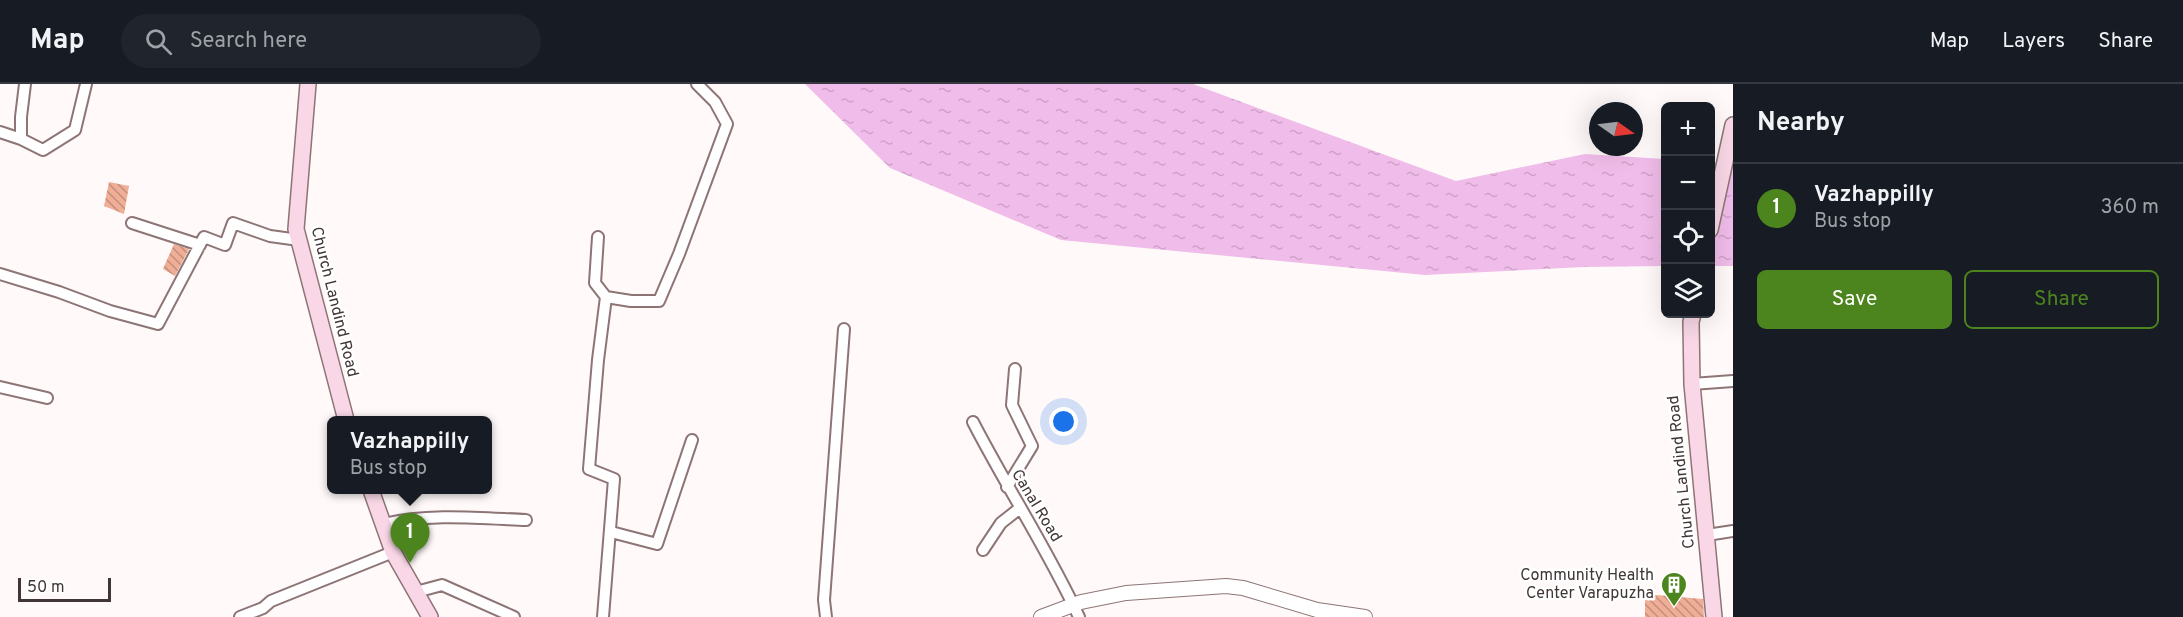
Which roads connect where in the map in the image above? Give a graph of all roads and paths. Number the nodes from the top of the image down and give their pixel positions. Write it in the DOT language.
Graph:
graph roads {
  1 [pos="25,84"];
  2 [pos="86,84"];
  3 [pos="308,84"];
  4 [pos="697,84"];
  5 [pos="1733,125"];
  6 [pos="0,132"];
  7 [pos="21,139"];
  8 [pos="1714,210"];
  9 [pos="132,223"];
  10 [pos="598,237"];
  11 [pos="299,240"];
  12 [pos="200,245"];
  13 [pos="0,274"];
  14 [pos="606,297"];
  15 [pos="1692,318"];
  16 [pos="844,329"];
  17 [pos="1015,369"];
  18 [pos="1733,381"];
  19 [pos="1692,384"];
  20 [pos="0,387"];
  21 [pos="47,398"];
  22 [pos="345,416"];
  23 [pos="974,422"];
  24 [pos="692,440"];
  25 [pos="1007,487"];
  26 [pos="373,494"];
  27 [pos="1020,507"];
  28 [pos="526,520"];
  29 [pos="383,524"];
  30 [pos="1733,531"];
  31 [pos="611,532"];
  32 [pos="1707,535"];
  33 [pos="983,550"];
  34 [pos="393,552"];
  35 [pos="416,592"];
  36 [pos="1076,611"];
  37 [pos="1325,614"];
  38 [pos="240,617"];
  39 [pos="430,617"];
  40 [pos="514,617"];
  41 [pos="603,617"];
  42 [pos="826,617"];
  43 [pos="1041,617"];
  44 [pos="1365,617"];
  45 [pos="1714,617"];
  1 -- 7 [label="street"];
  2 -- 7 [label="street"];
  3 -- 11 [label="main road, Church Landind Road"];
  4 -- 14 [label="street"];
  5 -- 8 [label="main road"];
  6 -- 7 [label="street"];
  9 -- 12 [label="street"];
  10 -- 14 [label="street"];
  11 -- 12 [label="street"];
  11 -- 22 [label="main road, Church Landind Road"];
  12 -- 13 [label="street"];
  14 -- 31 [label="street"];
  15 -- 19 [label="main road, Church Landind Road"];
  16 -- 42 [label="street"];
  17 -- 25 [label="street"];
  18 -- 19 [label="street"];
  19 -- 32 [label="main road, Church Landind Road"];
  20 -- 21 [label="street"];
  23 -- 25 [label="street, Canal Road"];
  24 -- 31 [label="street"];
  25 -- 27 [label="street, Canal Road"];
  26 -- 29 [label="main road"];
  27 -- 33 [label="street"];
  27 -- 36 [label="street, Canal Road"];
  28 -- 29 [label="street"];
  29 -- 34 [label="main road"];
  30 -- 32 [label="street"];
  31 -- 41 [label="street"];
  32 -- 45 [label="main road, Church Landind Road"];
  34 -- 35 [label="main road"];
  34 -- 38 [label="street"];
  35 -- 39 [label="main road"];
  35 -- 40 [label="street"];
  36 -- 37 [label="street"];
  36 -- 43 [label="street"];
  37 -- 44 [label="street"];
}
